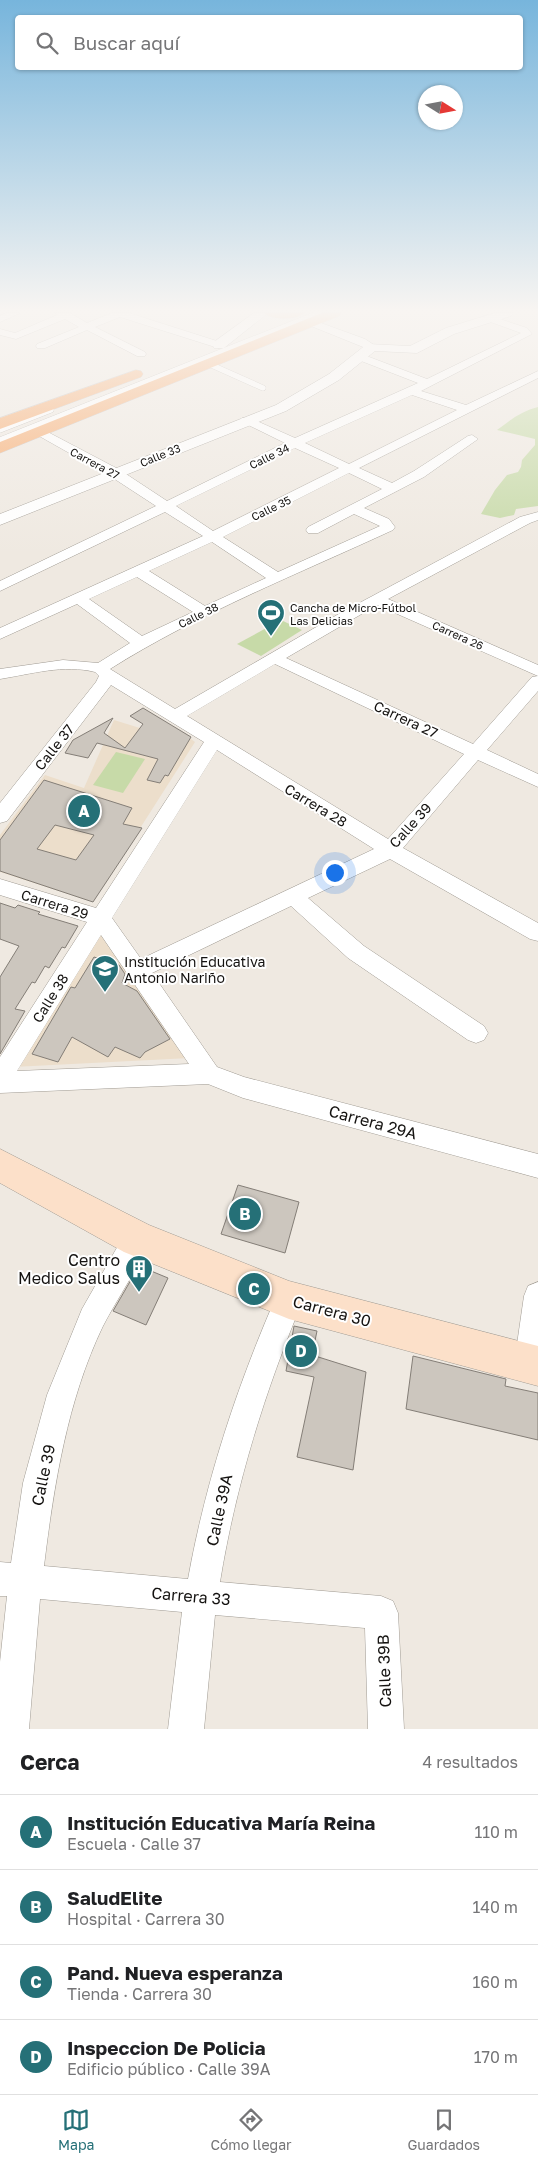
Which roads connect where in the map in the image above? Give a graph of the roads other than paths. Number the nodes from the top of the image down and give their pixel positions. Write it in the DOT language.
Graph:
graph roads {
  1 [pos="79,394"];
  2 [pos="93,394"];
  3 [pos="114,394"];
  4 [pos="132,394"];
  5 [pos="305,394"];
  6 [pos="404,394"];
  7 [pos="418,394"];
  8 [pos="499,394"];
  9 [pos="466,410"];
  10 [pos="246,420"];
  11 [pos="0,424"];
  12 [pos="0,430"];
  13 [pos="38,432"];
  14 [pos="472,439"];
  15 [pos="0,440"];
  16 [pos="295,443"];
  17 [pos="0,448"];
  18 [pos="350,469"];
  19 [pos="116,473"];
  20 [pos="391,488"];
  21 [pos="166,506"];
  22 [pos="353,508"];
  23 [pos="538,516"];
  24 [pos="0,520"];
  25 [pos="313,530"];
  26 [pos="212,537"];
  27 [pos="138,571"];
  28 [pos="276,578"];
  29 [pos="0,588"];
  30 [pos="78,598"];
  31 [pos="377,600"];
  32 [pos="204,612"];
  33 [pos="0,634"];
  34 [pos="141,644"];
  35 [pos="274,658"];
  36 [pos="538,671"];
  37 [pos="104,672"];
  38 [pos="0,674"];
  39 [pos="538,682"];
  40 [pos="175,716"];
  41 [pos="213,742"];
  42 [pos="476,752"];
  43 [pos="538,781"];
  44 [pos="0,816"];
  45 [pos="390,850"];
  46 [pos="0,887"];
  47 [pos="294,896"];
  48 [pos="101,918"];
  49 [pos="538,934"];
  50 [pos="136,971"];
  51 [pos="476,1033"];
  52 [pos="209,1074"];
  53 [pos="0,1077"];
  54 [pos="0,1082"];
  55 [pos="0,1165"];
  56 [pos="538,1166"];
  57 [pos="137,1239"];
  58 [pos="538,1296"];
  59 [pos="289,1300"];
  60 [pos="533,1366"];
  61 [pos="13,1580"];
  62 [pos="201,1597"];
  63 [pos="381,1613"];
  64 [pos="11,1729"];
  65 [pos="186,1729"];
  66 [pos="386,1729"];
  1 -- 11 [label="highway"];
  2 -- 12 [label="lane"];
  3 -- 15 [label="lane"];
  4 -- 13 [label="highway"];
  5 -- 10 [label="street, Calle 33"];
  6 -- 16 [label="street, Calle 34"];
  7 -- 9 [label="street"];
  8 -- 9 [label="street, Calle 35"];
  9 -- 18 [label="street, Calle 35"];
  10 -- 16 [label="street"];
  10 -- 19 [label="street, Calle 33"];
  13 -- 17 [label="highway"];
  13 -- 19 [label="street, Carrera 27"];
  14 -- 20 [label="street"];
  16 -- 18 [label="street"];
  16 -- 21 [label="street, Calle 34"];
  18 -- 20 [label="street"];
  18 -- 26 [label="street, Calle 35"];
  19 -- 21 [label="street, Carrera 27"];
  19 -- 24 [label="street, Calle 33"];
  20 -- 22 [label="street"];
  21 -- 26 [label="street, Carrera 27"];
  21 -- 29 [label="street, Calle 34"];
  22 -- 25 [label="street"];
  22 -- 28 [label="street, Calle 38"];
  23 -- 31 [label="street"];
  26 -- 27 [label="street, Calle 35"];
  26 -- 28 [label="street, Carrera 27"];
  27 -- 30 [label="street, Calle 35"];
  27 -- 32 [label="street"];
  28 -- 32 [label="street, Calle 38"];
  30 -- 33 [label="street, Calle 35"];
  30 -- 34 [label="street"];
  31 -- 35 [label="street"];
  31 -- 36 [label="street, Carrera 26"];
  32 -- 34 [label="street, Calle 38"];
  34 -- 37 [label="street, Calle 38"];
  35 -- 40 [label="street"];
  35 -- 42 [label="street, Carrera 27"];
  37 -- 38 [label="street"];
  37 -- 40 [label="street, Carrera 28"];
  37 -- 44 [label="street, Calle 37"];
  39 -- 42 [label="street, Calle 39"];
  40 -- 41 [label="street, Carrera 28"];
  41 -- 45 [label="street, Carrera 28"];
  41 -- 48 [label="street, Calle 38"];
  42 -- 43 [label="street, Carrera 27"];
  42 -- 45 [label="street, Calle 39"];
  45 -- 47 [label="street, Calle 39"];
  45 -- 49 [label="street, Carrera 28"];
  46 -- 48 [label="street, Carrera 29"];
  47 -- 50 [label="street, Calle 39"];
  47 -- 51 [label="street"];
  48 -- 50 [label="street, Carrera 29"];
  48 -- 53 [label="street, Calle 38"];
  50 -- 52 [label="street, Carrera 29"];
  52 -- 54 [label="street"];
  52 -- 56 [label="street, Carrera 29A"];
  55 -- 57 [label="main road, Carrera 30"];
  57 -- 59 [label="main road, Carrera 30"];
  57 -- 61 [label="street, Calle 39"];
  58 -- 60 [label="street"];
  59 -- 60 [label="main road, Carrera 30"];
  59 -- 62 [label="street, Calle 39A"];
  61 -- 62 [label="street, Carrera 33"];
  61 -- 64 [label="street, Calle 39"];
  62 -- 63 [label="street, Carrera 33"];
  62 -- 65 [label="street, Calle 39A"];
  63 -- 66 [label="street, Calle 39B"];
}
